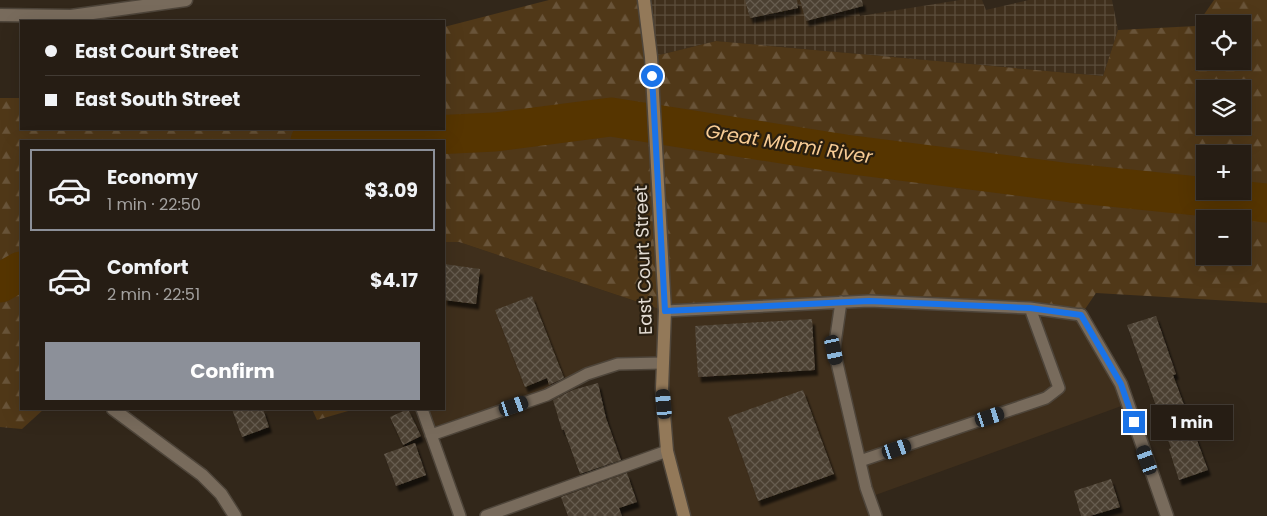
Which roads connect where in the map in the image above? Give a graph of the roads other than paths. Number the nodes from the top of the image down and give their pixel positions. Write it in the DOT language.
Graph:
graph roads {
  1 [pos="186,0"];
  2 [pos="644,0"];
  3 [pos="0,15"];
  4 [pos="841,302"];
  5 [pos="1030,308"];
  6 [pos="665,311"];
  7 [pos="1081,315"];
  8 [pos="663,363"];
  9 [pos="114,410"];
  10 [pos="422,410"];
  11 [pos="431,434"];
  12 [pos="667,451"];
  13 [pos="860,461"];
  14 [pos="235,516"];
  15 [pos="460,516"];
  16 [pos="486,516"];
  17 [pos="684,516"];
  18 [pos="876,516"];
  19 [pos="1167,516"];
  1 -- 3 [label="street"];
  2 -- 6 [label="main road, East Court Street"];
  4 -- 5 [label="lane"];
  4 -- 6 [label="lane"];
  4 -- 13 [label="lane"];
  5 -- 7 [label="lane"];
  5 -- 13 [label="lane"];
  6 -- 8 [label="main road, East Court Street"];
  7 -- 19 [label="street"];
  8 -- 11 [label="lane"];
  8 -- 12 [label="main road, East Court Street"];
  9 -- 14 [label="street"];
  10 -- 11 [label="lane"];
  11 -- 15 [label="lane"];
  12 -- 16 [label="lane"];
  12 -- 17 [label="main road, East Court Street"];
  13 -- 18 [label="lane"];
}
